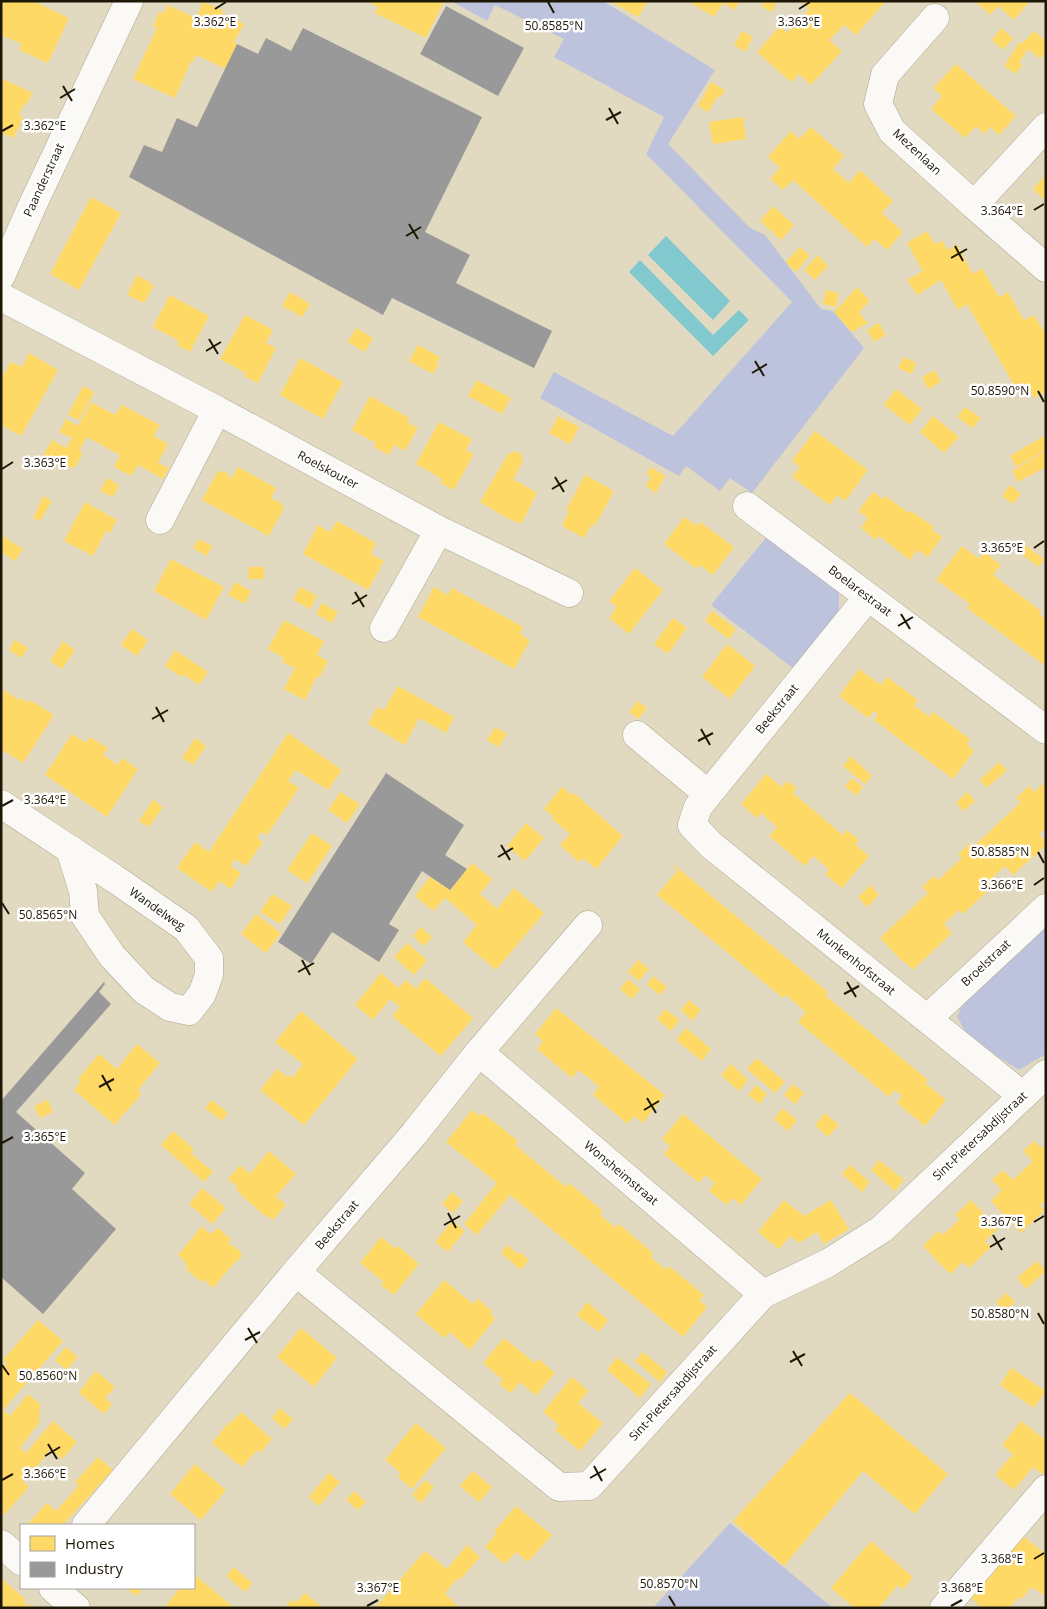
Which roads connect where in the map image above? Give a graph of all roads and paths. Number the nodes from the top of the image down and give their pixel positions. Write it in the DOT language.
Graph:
graph roads {
  1 [pos="129,1"];
  2 [pos="936,18"];
  3 [pos="1046,127"];
  4 [pos="974,204"];
  5 [pos="7,248"];
  6 [pos="1046,268"];
  7 [pos="1,276"];
  8 [pos="1,296"];
  9 [pos="217,410"];
  10 [pos="747,506"];
  11 [pos="160,520"];
  12 [pos="439,530"];
  13 [pos="569,593"];
  14 [pos="868,597"];
  15 [pos="384,628"];
  16 [pos="1046,730"];
  17 [pos="637,735"];
  18 [pos="708,794"];
  19 [pos="1,804"];
  20 [pos="692,825"];
  21 [pos="70,849"];
  22 [pos="1046,908"];
  23 [pos="588,925"];
  24 [pos="927,1019"];
  25 [pos="478,1052"];
  26 [pos="1046,1074"];
  27 [pos="1023,1096"];
  28 [pos="296,1272"];
  29 [pos="763,1294"];
  30 [pos="1046,1489"];
  31 [pos="87,1524"];
  32 [pos="1,1544"];
  33 [pos="20,1560"];
  34 [pos="54,1589"];
  35 [pos="76,1608"];
  36 [pos="944,1608"];
  1 -- 5 [label="street, Paanderstraat"];
  2 -- 4 [label="street, Mezenlaan"];
  3 -- 4 [label="street"];
  4 -- 6 [label="street, Mezenlaan"];
  5 -- 7 [label="street, Paanderstraat"];
  8 -- 9 [label="street, Roelskouter"];
  9 -- 11 [label="street"];
  9 -- 12 [label="street, Roelskouter"];
  10 -- 14 [label="street, Boelarestraat"];
  12 -- 13 [label="street, Roelskouter"];
  12 -- 15 [label="street"];
  14 -- 16 [label="street, Boelarestraat"];
  14 -- 18 [label="street, Beekstraat"];
  17 -- 18 [label="street"];
  18 -- 20 [label="street, Beekstraat"];
  19 -- 21 [label="street, Wandelweg"];
  20 -- 24 [label="street, Munkenhofstraat"];
  21 -- 21 [label="street, Wandelweg"];
  22 -- 24 [label="street, Broelstraat"];
  23 -- 25 [label="street, Beekstraat"];
  24 -- 27 [label="street, Munkenhofstraat"];
  25 -- 28 [label="street, Beekstraat"];
  25 -- 29 [label="street, Wonsheimstraat"];
  26 -- 27 [label="street, Sint-Pietersabdijstraat"];
  27 -- 29 [label="street, Sint-Pietersabdijstraat"];
  28 -- 29 [label="street, Sint-Pietersabdijstraat"];
  28 -- 31 [label="street, Beekstraat"];
  30 -- 36 [label="street"];
  32 -- 33 [label="street"];
  34 -- 35 [label="street"];
}
